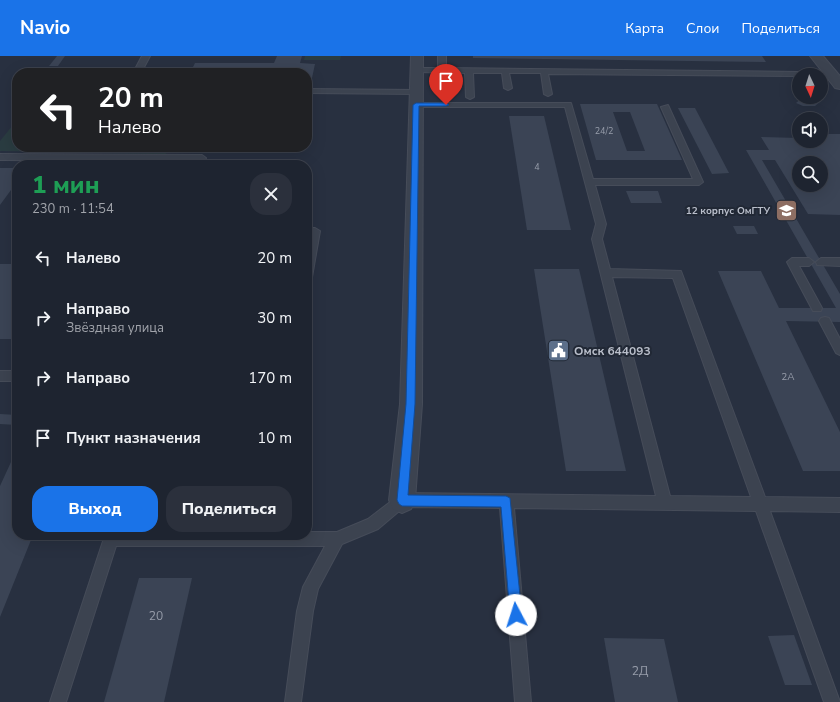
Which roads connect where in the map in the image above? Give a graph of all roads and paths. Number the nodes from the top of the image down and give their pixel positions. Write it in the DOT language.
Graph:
graph roads {
  1 [pos="145,56"];
  2 [pos="442,56"];
  3 [pos="816,56"];
  4 [pos="417,63"];
  5 [pos="139,68"];
  6 [pos="442,70"];
  7 [pos="469,70"];
  8 [pos="505,71"];
  9 [pos="544,71"];
  10 [pos="792,74"];
  11 [pos="840,85"];
  12 [pos="508,88"];
  13 [pos="312,92"];
  14 [pos="548,94"];
  15 [pos="470,97"];
  16 [pos="416,98"];
  17 [pos="665,107"];
  18 [pos="0,157"];
  19 [pos="201,160"];
  20 [pos="589,182"];
  21 [pos="312,231"];
  22 [pos="312,248"];
  23 [pos="809,262"];
  24 [pos="821,262"];
  25 [pos="840,262"];
  26 [pos="606,273"];
  27 [pos="817,308"];
  28 [pos="825,321"];
  29 [pos="840,350"];
  30 [pos="0,376"];
  31 [pos="12,376"];
  32 [pos="402,500"];
  33 [pos="506,501"];
  34 [pos="665,503"];
  35 [pos="760,504"];
  36 [pos="840,505"];
  37 [pos="312,539"];
  38 [pos="337,539"];
  39 [pos="111,540"];
  40 [pos="58,702"];
  41 [pos="293,702"];
  42 [pos="523,702"];
  43 [pos="832,702"];
  1 -- 5 [label="lane"];
  2 -- 6 [label="lane"];
  3 -- 11 [label="street"];
  4 -- 6 [label="lane"];
  4 -- 16 [label="street"];
  6 -- 7 [label="lane"];
  7 -- 8 [label="lane"];
  7 -- 15 [label="lane"];
  8 -- 9 [label="lane"];
  8 -- 12 [label="lane"];
  9 -- 10 [label="lane"];
  9 -- 14 [label="lane"];
  13 -- 16 [label="lane"];
  16 -- 20 [label="lane"];
  16 -- 32 [label="street"];
  17 -- 20 [label="lane"];
  18 -- 19 [label="lane"];
  20 -- 26 [label="lane"];
  21 -- 22 [label="lane"];
  23 -- 27 [label="lane"];
  24 -- 25 [label="lane"];
  26 -- 34 [label="lane"];
  26 -- 35 [label="lane"];
  28 -- 29 [label="lane"];
  30 -- 31 [label="lane"];
  32 -- 33 [label="lane"];
  32 -- 38 [label="lane"];
  33 -- 34 [label="lane"];
  33 -- 42 [label="lane"];
  34 -- 35 [label="lane"];
  35 -- 36 [label="lane"];
  35 -- 43 [label="lane"];
  37 -- 38 [label="lane"];
  38 -- 41 [label="lane"];
  39 -- 40 [label="lane"];
}
